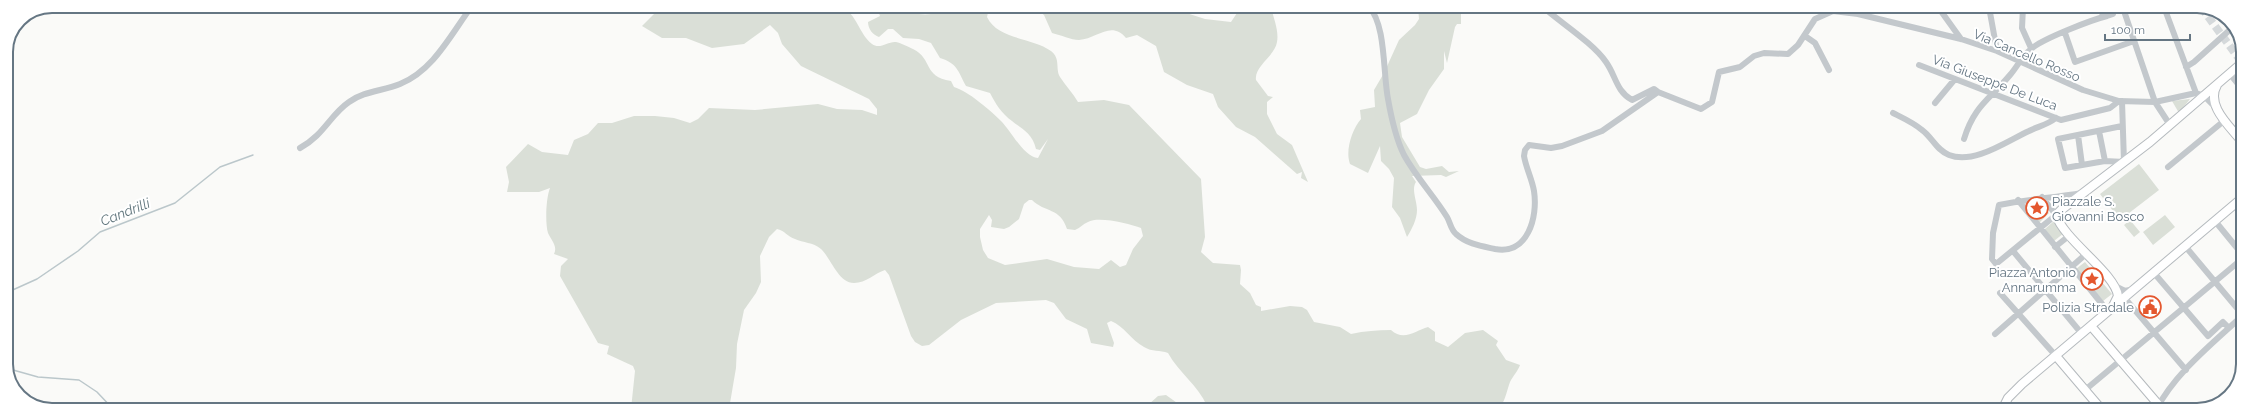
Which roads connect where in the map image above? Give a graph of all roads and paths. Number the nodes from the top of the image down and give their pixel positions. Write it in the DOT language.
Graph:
graph roads {
  1 [pos="467,13"];
  2 [pos="1375,13"];
  3 [pos="1550,13"];
  4 [pos="1828,13"];
  5 [pos="1850,13"];
  6 [pos="1942,13"];
  7 [pos="1989,13"];
  8 [pos="2023,13"];
  9 [pos="2095,13"];
  10 [pos="2102,13"];
  11 [pos="2112,13"];
  12 [pos="2125,13"];
  13 [pos="2166,13"];
  14 [pos="2107,16"];
  15 [pos="2088,21"];
  16 [pos="2229,30"];
  17 [pos="2065,33"];
  18 [pos="1805,36"];
  19 [pos="1961,39"];
  20 [pos="2134,41"];
  21 [pos="2031,48"];
  22 [pos="1996,51"];
  23 [pos="2019,62"];
  24 [pos="1919,65"];
  25 [pos="2186,67"];
  26 [pos="2236,68"];
  27 [pos="1829,70"];
  28 [pos="2230,74"];
  29 [pos="1955,79"];
  30 [pos="2236,81"];
  31 [pos="2219,83"];
  32 [pos="1658,92"];
  33 [pos="1992,93"];
  34 [pos="2200,94"];
  35 [pos="2121,101"];
  36 [pos="2155,102"];
  37 [pos="1936,103"];
  38 [pos="2194,104"];
  39 [pos="2213,105"];
  40 [pos="1893,113"];
  41 [pos="2056,118"];
  42 [pos="2225,120"];
  43 [pos="2170,125"];
  44 [pos="2122,126"];
  45 [pos="2099,131"];
  46 [pos="2236,134"];
  47 [pos="2078,135"];
  48 [pos="1964,139"];
  49 [pos="300,148"];
  50 [pos="2105,161"];
  51 [pos="2124,162"];
  52 [pos="2082,165"];
  53 [pos="2168,167"];
  54 [pos="2082,193"];
  55 [pos="2042,197"];
  56 [pos="2018,200"];
  57 [pos="2236,203"];
  58 [pos="2056,215"];
  59 [pos="2215,221"];
  60 [pos="2040,229"];
  61 [pos="2069,234"];
  62 [pos="2186,246"];
  63 [pos="2055,247"];
  64 [pos="2236,247"];
  65 [pos="2013,251"];
  66 [pos="2086,254"];
  67 [pos="2236,264"];
  68 [pos="2071,267"];
  69 [pos="2154,273"];
  70 [pos="2215,282"];
  71 [pos="2113,285"];
  72 [pos="2136,288"];
  73 [pos="2045,290"];
  74 [pos="2000,293"];
  75 [pos="2125,298"];
  76 [pos="2102,304"];
  77 [pos="2112,308"];
  78 [pos="2184,308"];
  79 [pos="2236,308"];
  80 [pos="2018,314"];
  81 [pos="2236,321"];
  82 [pos="2091,326"];
  83 [pos="2229,328"];
  84 [pos="2154,333"];
  85 [pos="1995,334"];
  86 [pos="2082,334"];
  87 [pos="2056,356"];
  88 [pos="2120,361"];
  89 [pos="2186,370"];
  90 [pos="2085,390"];
  91 [pos="2006,403"];
  92 [pos="2096,403"];
  93 [pos="2155,403"];
  94 [pos="2163,403"];
  1 -- 49 [label="street"];
  2 -- 32 [label="street"];
  3 -- 32 [label="street"];
  4 -- 18 [label="street, Via Cancello Rosso"];
  5 -- 19 [label="street, Via Cancello Rosso"];
  6 -- 19 [label="street"];
  7 -- 22 [label="street"];
  8 -- 21 [label="street"];
  9 -- 15 [label="street"];
  10 -- 14 [label="street"];
  11 -- 14 [label="street"];
  12 -- 20 [label="street"];
  13 -- 25 [label="street"];
  14 -- 15 [label="street"];
  15 -- 17 [label="street"];
  16 -- 25 [label="street"];
  17 -- 20 [label="street"];
  17 -- 21 [label="street"];
  18 -- 27 [label="street"];
  18 -- 32 [label="street"];
  19 -- 22 [label="street, Via Cancello Rosso"];
  20 -- 36 [label="street"];
  21 -- 23 [label="street"];
  22 -- 23 [label="street, Via Cancello Rosso"];
  23 -- 33 [label="street"];
  23 -- 35 [label="street, Via Cancello Rosso"];
  24 -- 29 [label="street, Via Giuseppe De Luca"];
  25 -- 34 [label="street"];
  26 -- 28 [label="main road"];
  28 -- 30 [label="street"];
  28 -- 31 [label="main road"];
  29 -- 33 [label="street, Via Giuseppe De Luca"];
  29 -- 37 [label="street"];
  31 -- 34 [label="main road"];
  31 -- 39 [label="main road"];
  33 -- 41 [label="street, Via Giuseppe De Luca"];
  33 -- 48 [label="street"];
  34 -- 36 [label="street"];
  34 -- 38 [label="main road"];
  34 -- 39 [label="street"];
  35 -- 36 [label="street, Via Giuseppe De Luca"];
  35 -- 41 [label="street, Via Giuseppe De Luca"];
  35 -- 44 [label="street"];
  36 -- 43 [label="street"];
  38 -- 39 [label="street"];
  38 -- 43 [label="main road"];
  39 -- 42 [label="main road"];
  40 -- 41 [label="street"];
  42 -- 46 [label="main road"];
  42 -- 53 [label="street"];
  43 -- 51 [label="main road"];
  44 -- 45 [label="street"];
  44 -- 51 [label="street"];
  45 -- 47 [label="street"];
  45 -- 50 [label="street"];
  47 -- 52 [label="street"];
  47 -- 52 [label="street"];
  50 -- 51 [label="street"];
  50 -- 52 [label="street"];
  51 -- 54 [label="main road"];
  54 -- 55 [label="street"];
  54 -- 58 [label="main road"];
  55 -- 56 [label="street"];
  55 -- 58 [label="street"];
  56 -- 60 [label="street"];
  56 -- 65 [label="street"];
  57 -- 59 [label="main road"];
  58 -- 60 [label="street"];
  58 -- 61 [label="main road"];
  59 -- 62 [label="main road"];
  59 -- 64 [label="street"];
  60 -- 63 [label="street"];
  60 -- 65 [label="street"];
  61 -- 63 [label="street"];
  61 -- 66 [label="main road"];
  62 -- 69 [label="main road"];
  62 -- 70 [label="street"];
  63 -- 68 [label="street"];
  65 -- 73 [label="street"];
  66 -- 68 [label="street"];
  66 -- 71 [label="main road"];
  67 -- 70 [label="street"];
  68 -- 73 [label="street"];
  68 -- 76 [label="street"];
  69 -- 72 [label="main road"];
  69 -- 78 [label="street"];
  70 -- 78 [label="street"];
  70 -- 79 [label="street"];
  71 -- 72 [label="street"];
  71 -- 75 [label="street"];
  71 -- 77 [label="main road"];
  72 -- 75 [label="main road"];
  73 -- 80 [label="street"];
  73 -- 86 [label="street"];
  74 -- 80 [label="street"];
  75 -- 77 [label="main road"];
  75 -- 84 [label="street"];
  77 -- 82 [label="main road"];
  78 -- 83 [label="street"];
  78 -- 84 [label="street"];
  80 -- 85 [label="street"];
  80 -- 87 [label="street"];
  81 -- 83 [label="street"];
  82 -- 86 [label="main road"];
  82 -- 88 [label="main road"];
  83 -- 89 [label="street"];
  84 -- 88 [label="street"];
  84 -- 89 [label="street"];
  86 -- 87 [label="main road"];
  87 -- 90 [label="main road"];
  87 -- 91 [label="main road"];
  88 -- 90 [label="street"];
  88 -- 93 [label="main road"];
  89 -- 94 [label="street"];
  90 -- 92 [label="main road"];
}
